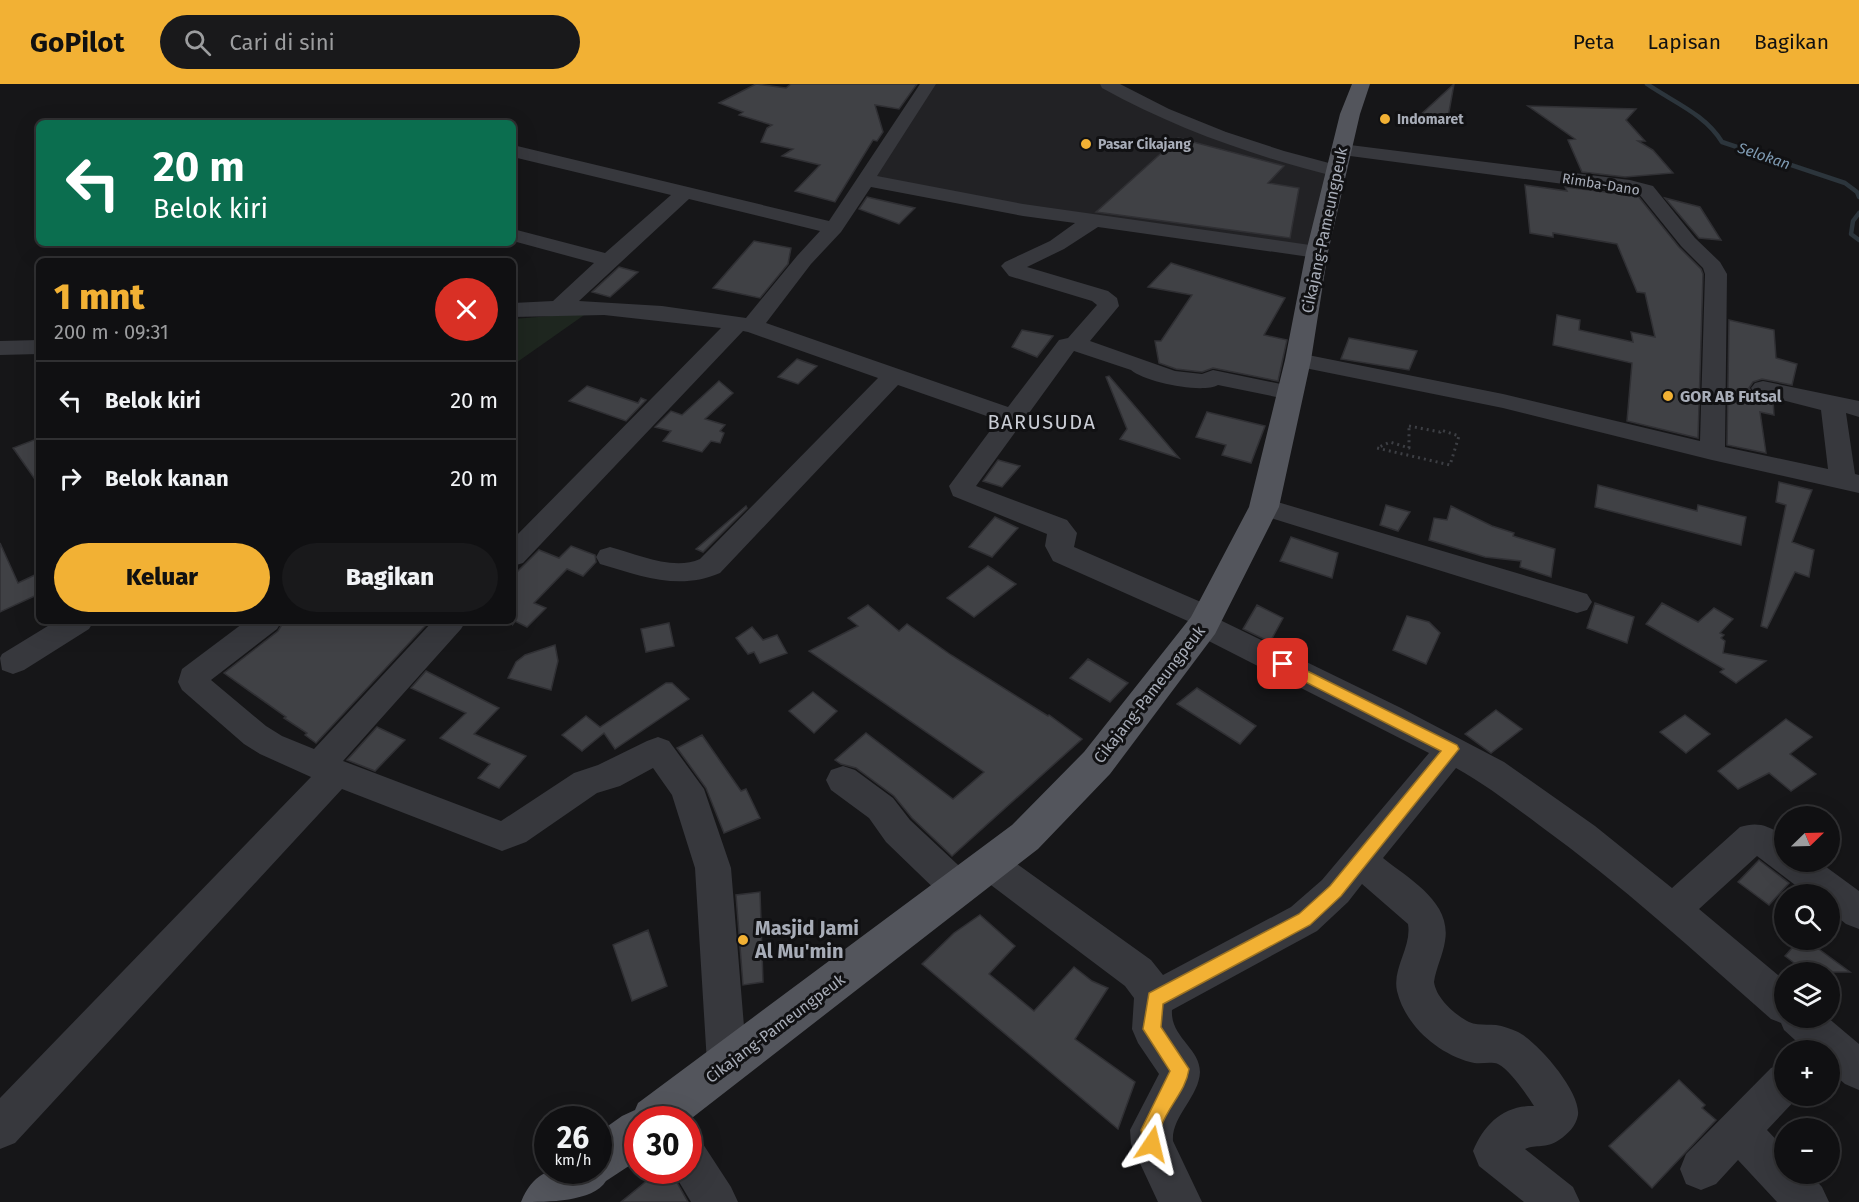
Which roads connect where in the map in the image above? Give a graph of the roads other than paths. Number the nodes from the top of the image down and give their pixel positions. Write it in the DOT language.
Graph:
graph roads {
  1 [pos="927,84"];
  2 [pos="1108,84"];
  3 [pos="1361,84"];
  4 [pos="516,152"];
  5 [pos="1339,160"];
  6 [pos="866,180"];
  7 [pos="685,192"];
  8 [pos="1094,220"];
  9 [pos="834,228"];
  10 [pos="516,236"];
  11 [pos="1317,252"];
  12 [pos="610,261"];
  13 [pos="560,306"];
  14 [pos="516,310"];
  15 [pos="745,325"];
  16 [pos="1076,344"];
  17 [pos="36,347"];
  18 [pos="0,348"];
  19 [pos="1298,360"];
  20 [pos="893,377"];
  21 [pos="1763,388"];
  22 [pos="1291,393"];
  23 [pos="1833,405"];
  24 [pos="1859,409"];
  25 [pos="1012,417"];
  26 [pos="1712,452"];
  27 [pos="1851,482"];
  28 [pos="1264,507"];
  29 [pos="516,553"];
  30 [pos="610,557"];
  31 [pos="1577,602"];
  32 [pos="1205,621"];
  33 [pos="74,624"];
  34 [pos="263,624"];
  35 [pos="436,626"];
  36 [pos="13,662"];
  37 [pos="1452,749"];
  38 [pos="328,770"];
  39 [pos="843,780"];
  40 [pos="1774,848"];
  41 [pos="1360,861"];
  42 [pos="991,864"];
  43 [pos="1806,872"];
  44 [pos="959,889"];
  45 [pos="1673,910"];
  46 [pos="1859,912"];
  47 [pos="1774,997"];
  48 [pos="1155,999"];
  49 [pos="1812,1036"];
  50 [pos="727,1063"];
  51 [pos="1859,1070"];
  52 [pos="1774,1093"];
  53 [pos="672,1106"];
  54 [pos="0,1128"];
  55 [pos="1738,1131"];
  56 [pos="1701,1169"];
  57 [pos="702,1180"];
  58 [pos="569,1184"];
  59 [pos="545,1202"];
  60 [pos="716,1202"];
  61 [pos="1180,1202"];
  62 [pos="1558,1202"];
  63 [pos="1807,1202"];
  1 -- 6 [label="street"];
  2 -- 5 [label="street, Rimba-Dano"];
  3 -- 5 [label="main road, Cikajang-Pameungpeuk"];
  4 -- 7 [label="street"];
  5 -- 11 [label="main road, Cikajang-Pameungpeuk"];
  5 -- 26 [label="street, Rimba-Dano"];
  6 -- 8 [label="street"];
  6 -- 9 [label="street"];
  7 -- 9 [label="street"];
  7 -- 12 [label="street"];
  8 -- 11 [label="street"];
  8 -- 16 [label="street"];
  9 -- 15 [label="street"];
  10 -- 12 [label="street"];
  11 -- 19 [label="main road, Cikajang-Pameungpeuk"];
  12 -- 13 [label="street"];
  13 -- 14 [label="street"];
  13 -- 15 [label="street"];
  15 -- 20 [label="street"];
  15 -- 29 [label="street"];
  16 -- 22 [label="street"];
  16 -- 25 [label="street"];
  17 -- 18 [label="street"];
  19 -- 22 [label="main road, Cikajang-Pameungpeuk"];
  19 -- 26 [label="street"];
  20 -- 25 [label="street"];
  20 -- 30 [label="street"];
  21 -- 23 [label="street"];
  22 -- 28 [label="main road, Cikajang-Pameungpeuk"];
  23 -- 24 [label="street"];
  23 -- 27 [label="street"];
  25 -- 32 [label="street"];
  26 -- 27 [label="street"];
  28 -- 31 [label="street"];
  28 -- 32 [label="main road, Cikajang-Pameungpeuk"];
  32 -- 37 [label="street"];
  32 -- 42 [label="main road, Cikajang-Pameungpeuk"];
  33 -- 36 [label="street"];
  34 -- 38 [label="street"];
  35 -- 38 [label="street"];
  37 -- 41 [label="street"];
  37 -- 45 [label="street"];
  38 -- 50 [label="street"];
  38 -- 54 [label="street"];
  39 -- 44 [label="street"];
  40 -- 45 [label="street"];
  41 -- 48 [label="street"];
  41 -- 62 [label="street"];
  42 -- 44 [label="main road, Cikajang-Pameungpeuk"];
  42 -- 48 [label="street"];
  43 -- 46 [label="street"];
  44 -- 50 [label="main road, Cikajang-Pameungpeuk"];
  45 -- 47 [label="street"];
  48 -- 61 [label="street"];
  49 -- 51 [label="street"];
  50 -- 53 [label="main road, Cikajang-Pameungpeuk"];
  52 -- 55 [label="street"];
  55 -- 56 [label="street"];
  55 -- 63 [label="street"];
  57 -- 60 [label="street"];
  58 -- 59 [label="main road"];
}
